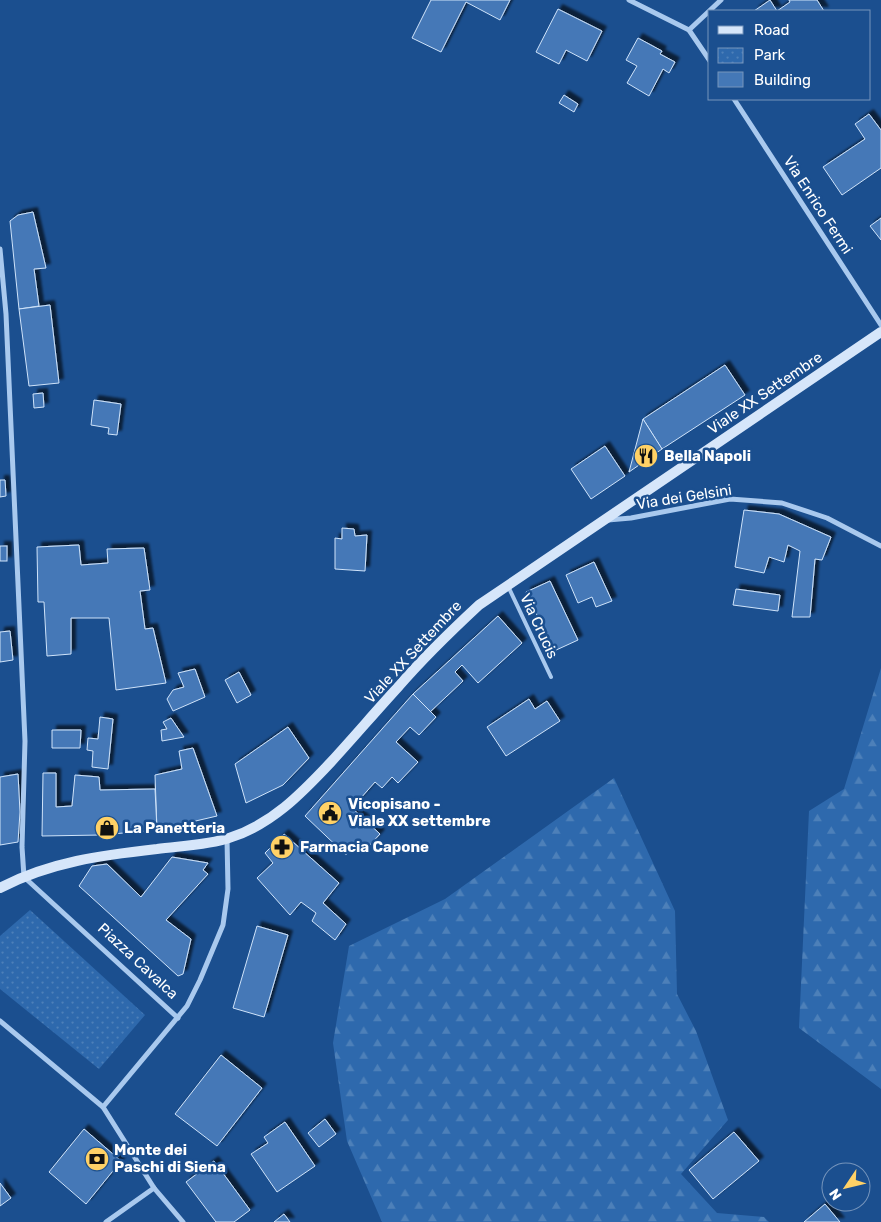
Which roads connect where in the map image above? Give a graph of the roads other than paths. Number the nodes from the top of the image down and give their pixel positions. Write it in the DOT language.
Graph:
graph roads {
  1 [pos="629,0"];
  2 [pos="721,0"];
  3 [pos="710,10"];
  4 [pos="708,12"];
  5 [pos="689,30"];
  6 [pos="708,58"];
  7 [pos="735,100"];
  8 [pos="0,249"];
  9 [pos="6,314"];
  10 [pos="0,315"];
  11 [pos="881,325"];
  12 [pos="881,332"];
  13 [pos="603,521"];
  14 [pos="881,546"];
  15 [pos="507,585"];
  16 [pos="551,677"];
  17 [pos="227,839"];
  18 [pos="24,877"];
  19 [pos="0,888"];
  20 [pos="178,1018"];
  21 [pos="0,1021"];
  22 [pos="103,1107"];
  23 [pos="154,1188"];
  24 [pos="106,1222"];
  25 [pos="183,1222"];
  1 -- 5 [label="street"];
  2 -- 3 [label="street"];
  4 -- 5 [label="street"];
  5 -- 6 [label="street"];
  7 -- 11 [label="street, Via Enrico Fermi"];
  8 -- 9 [label="street"];
  9 -- 10 [label="street"];
  9 -- 18 [label="street"];
  12 -- 13 [label="street, Viale XX Settembre"];
  13 -- 14 [label="street, Via dei Gelsini"];
  13 -- 15 [label="street, Viale XX Settembre"];
  15 -- 16 [label="lane, Via Crucis"];
  15 -- 17 [label="street, Viale XX Settembre"];
  17 -- 18 [label="street, Viale XX Settembre"];
  17 -- 20 [label="street"];
  18 -- 19 [label="street"];
  18 -- 20 [label="street, Piazza Cavalca"];
  20 -- 22 [label="street, Piazza Cavalca"];
  21 -- 22 [label="street"];
  22 -- 23 [label="street"];
  23 -- 24 [label="street"];
  23 -- 25 [label="street"];
}
